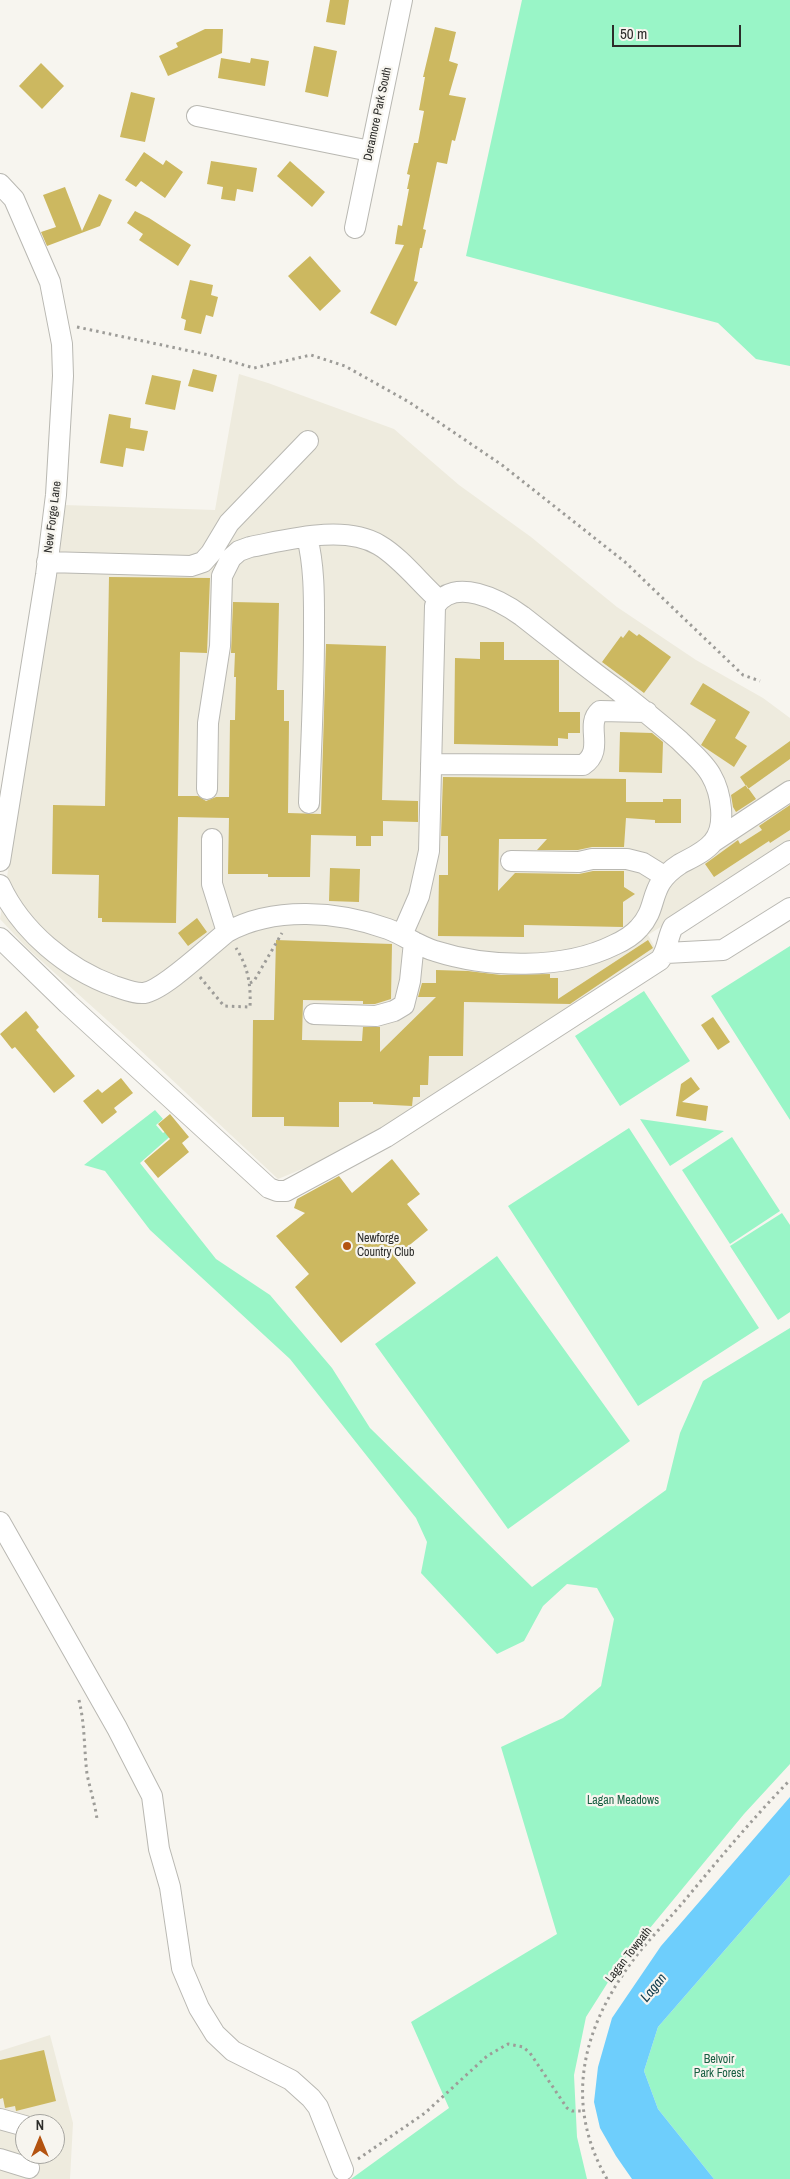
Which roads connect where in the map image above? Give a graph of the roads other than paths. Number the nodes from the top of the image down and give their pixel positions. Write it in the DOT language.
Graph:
graph roads {
  1 [pos="402,0"];
  2 [pos="197,116"];
  3 [pos="370,151"];
  4 [pos="0,184"];
  5 [pos="355,228"];
  6 [pos="308,441"];
  7 [pos="307,536"];
  8 [pos="47,562"];
  9 [pos="439,600"];
  10 [pos="647,712"];
  11 [pos="431,764"];
  12 [pos="207,789"];
  13 [pos="790,791"];
  14 [pos="309,803"];
  15 [pos="212,839"];
  16 [pos="713,842"];
  17 [pos="790,851"];
  18 [pos="0,861"];
  19 [pos="511,861"];
  20 [pos="664,876"];
  21 [pos="0,884"];
  22 [pos="790,908"];
  23 [pos="227,932"];
  24 [pos="0,938"];
  25 [pos="408,938"];
  26 [pos="666,952"];
  27 [pos="314,1014"];
  28 [pos="0,1522"];
  29 [pos="0,2119"];
  30 [pos="15,2123"];
  31 [pos="0,2158"];
  32 [pos="29,2168"];
  33 [pos="343,2170"];
  1 -- 3 [label="street, Deramore Park South"];
  2 -- 3 [label="street"];
  3 -- 5 [label="street, Deramore Park South"];
  4 -- 8 [label="street, New Forge Lane"];
  6 -- 8 [label="street"];
  7 -- 9 [label="street"];
  7 -- 12 [label="street"];
  7 -- 14 [label="street"];
  8 -- 18 [label="street, New Forge Lane"];
  9 -- 10 [label="street"];
  9 -- 11 [label="street"];
  10 -- 11 [label="street"];
  10 -- 16 [label="street"];
  11 -- 25 [label="street"];
  13 -- 16 [label="street"];
  15 -- 23 [label="street"];
  16 -- 20 [label="street"];
  17 -- 26 [label="street"];
  19 -- 20 [label="street"];
  20 -- 25 [label="street"];
  21 -- 23 [label="street"];
  22 -- 26 [label="street"];
  23 -- 25 [label="street"];
  24 -- 26 [label="street"];
  25 -- 27 [label="street"];
  28 -- 33 [label="street"];
  29 -- 30 [label="street"];
  31 -- 32 [label="street"];
}
